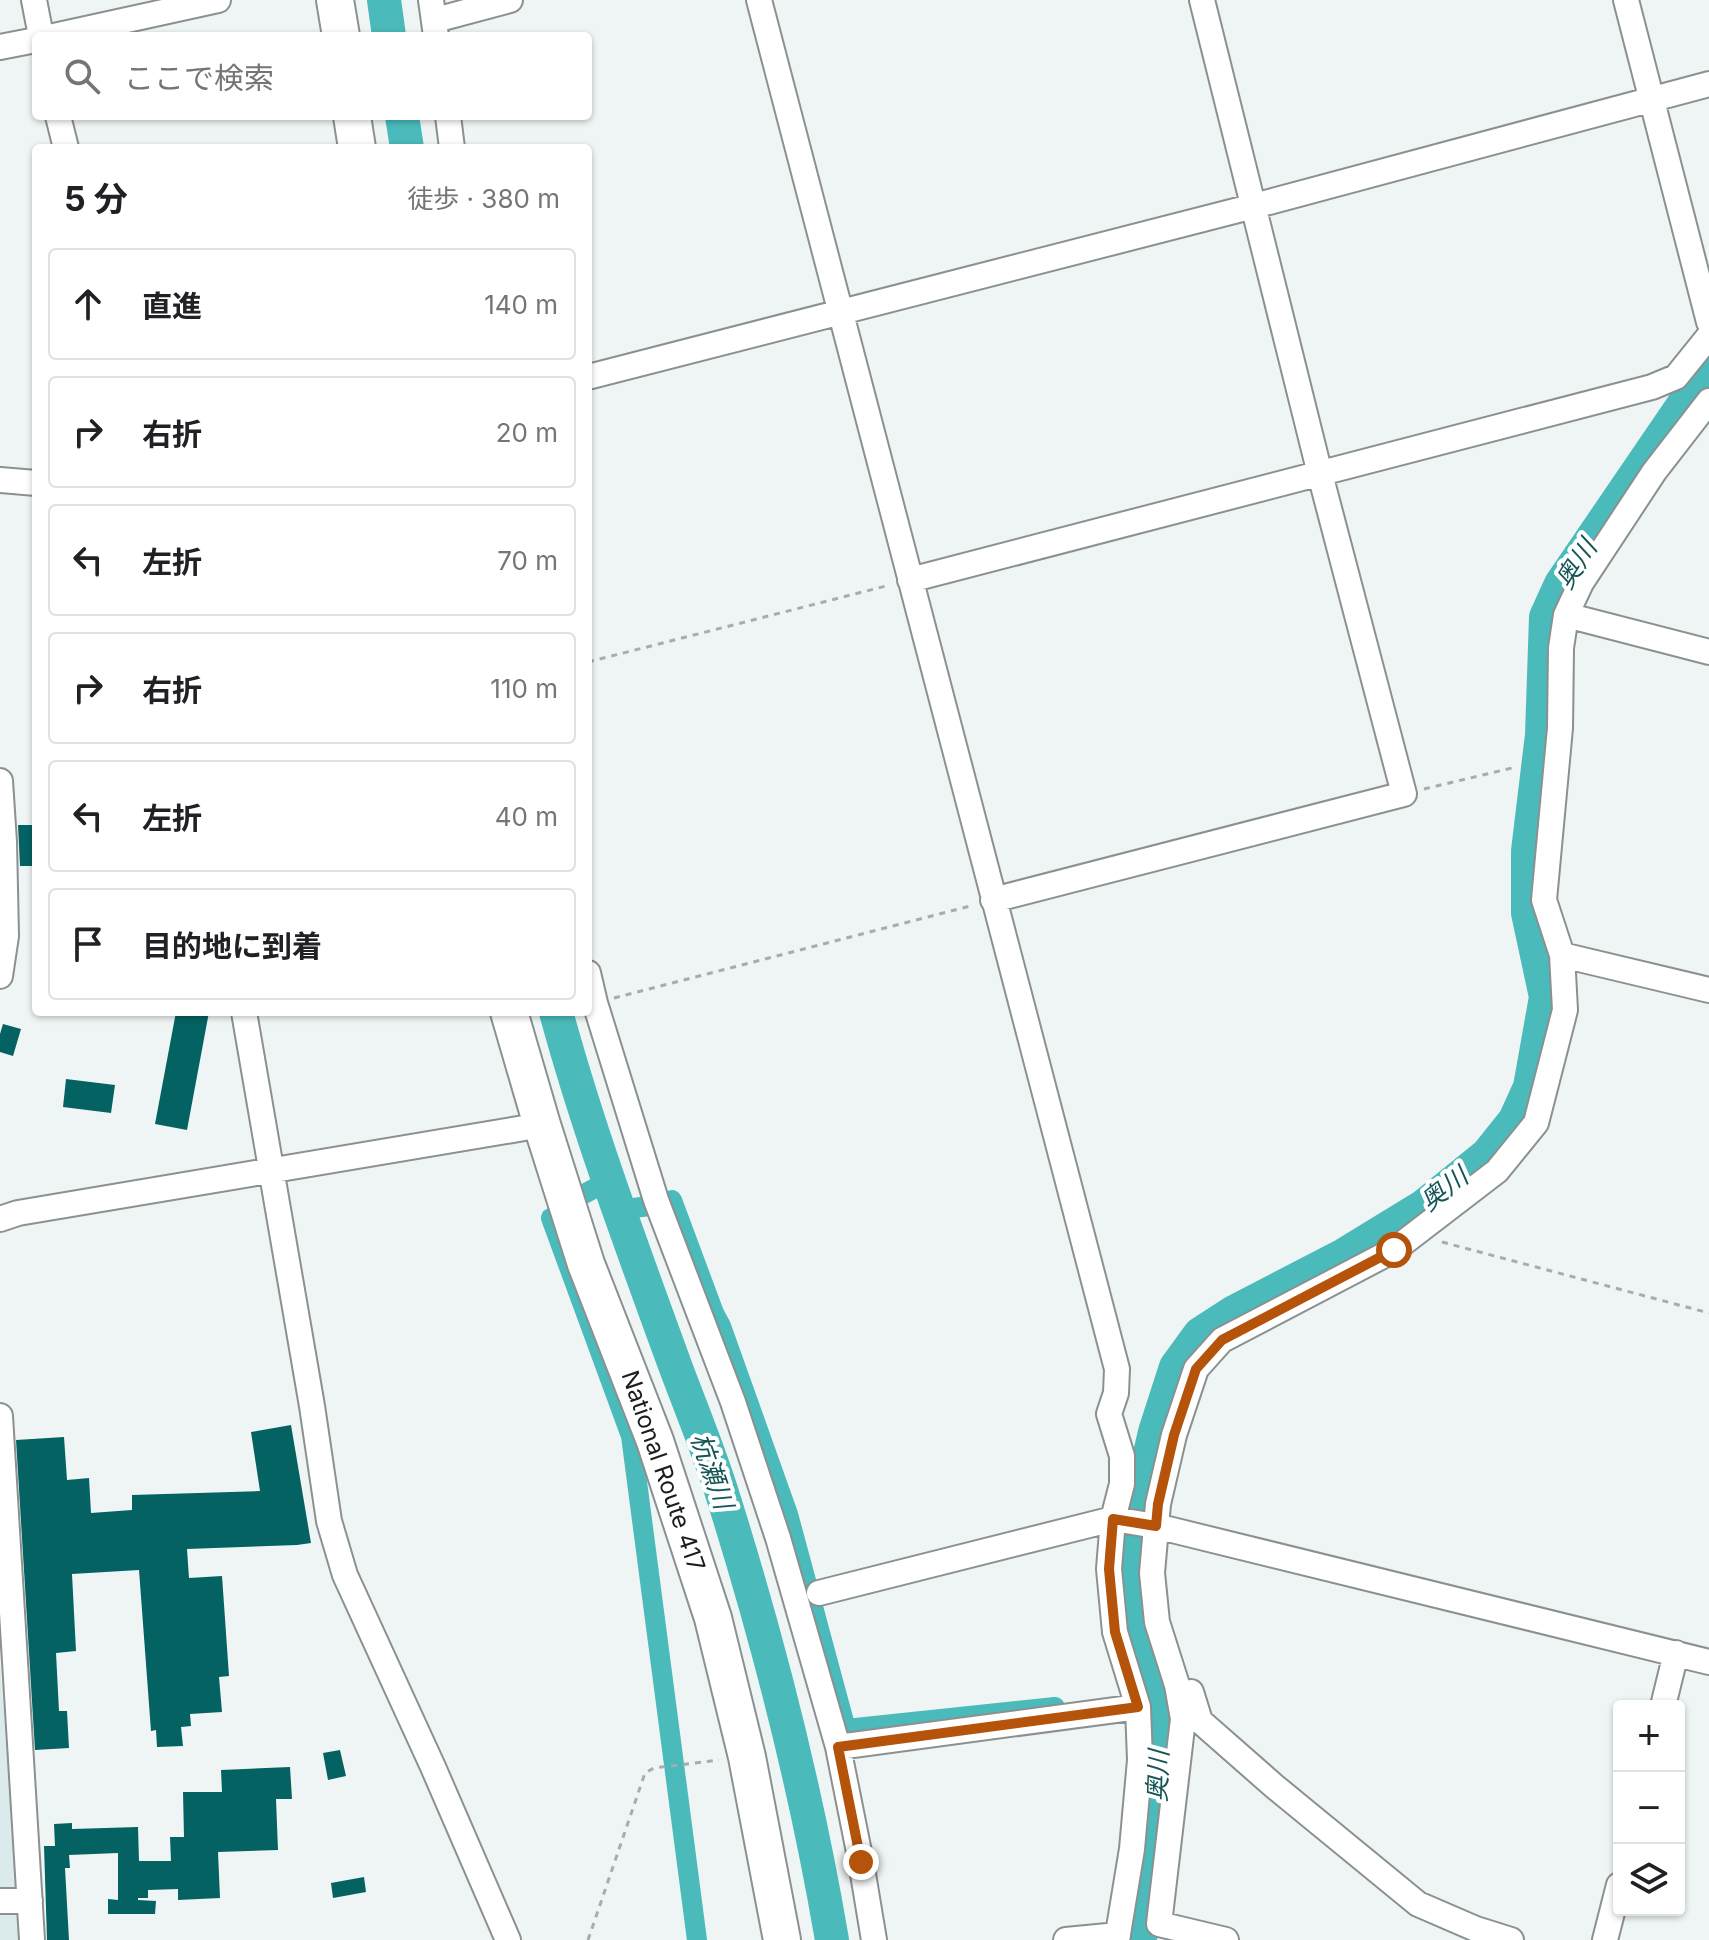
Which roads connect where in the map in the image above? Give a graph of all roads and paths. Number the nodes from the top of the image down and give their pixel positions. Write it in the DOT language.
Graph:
graph roads {
  1 [pos="34,0"];
  2 [pos="218,0"];
  3 [pos="335,0"];
  4 [pos="510,0"];
  5 [pos="759,0"];
  6 [pos="1202,0"];
  7 [pos="1626,0"];
  8 [pos="437,18"];
  9 [pos="40,32"];
  10 [pos="72,32"];
  11 [pos="340,32"];
  12 [pos="32,41"];
  13 [pos="0,47"];
  14 [pos="1709,84"];
  15 [pos="1653,99"];
  16 [pos="59,120"];
  17 [pos="353,120"];
  18 [pos="448,120"];
  19 [pos="65,144"];
  20 [pos="356,144"];
  21 [pos="452,144"];
  22 [pos="1254,206"];
  23 [pos="841,312"];
  24 [pos="1709,322"];
  25 [pos="1709,336"];
  26 [pos="592,376"];
  27 [pos="1709,401"];
  28 [pos="1320,474"];
  29 [pos="0,480"];
  30 [pos="32,483"];
  31 [pos="910,580"];
  32 [pos="1566,615"];
  33 [pos="1709,652"];
  34 [pos="592,661"];
  35 [pos="1512,768"];
  36 [pos="0,781"];
  37 [pos="1404,794"];
  38 [pos="993,900"];
  39 [pos="1562,955"];
  40 [pos="0,976"];
  41 [pos="592,990"];
  42 [pos="1709,990"];
  43 [pos="595,1003"];
  44 [pos="245,1016"];
  45 [pos="510,1016"];
  46 [pos="542,1125"];
  47 [pos="270,1170"];
  48 [pos="0,1219"];
  49 [pos="1413,1235"];
  50 [pos="1709,1313"];
  51 [pos="0,1416"];
  52 [pos="1113,1519"];
  53 [pos="1153,1526"];
  54 [pos="819,1593"];
  55 [pos="1676,1653"];
  56 [pos="1709,1662"];
  57 [pos="1177,1685"];
  58 [pos="1664,1700"];
  59 [pos="1138,1707"];
  60 [pos="838,1747"];
  61 [pos="747,1757"];
  62 [pos="11,1788"];
  63 [pos="0,1901"];
  64 [pos="30,1901"];
  65 [pos="1613,1909"];
  66 [pos="1158,1932"];
  67 [pos="1117,1938"];
  68 [pos="32,1940"];
  69 [pos="508,1940"];
  70 [pos="588,1940"];
  71 [pos="782,1940"];
  72 [pos="874,1940"];
  73 [pos="1066,1940"];
  74 [pos="1226,1940"];
  75 [pos="1511,1940"];
  76 [pos="1605,1940"];
  1 -- 9 [label="street"];
  2 -- 10 [label="street"];
  3 -- 11 [label="highway"];
  4 -- 8 [label="street"];
  5 -- 23 [label="street"];
  6 -- 22 [label="street"];
  7 -- 15 [label="street"];
  12 -- 13 [label="street"];
  14 -- 15 [label="street"];
  15 -- 22 [label="street"];
  15 -- 24 [label="street"];
  16 -- 19 [label="street"];
  17 -- 20 [label="highway"];
  18 -- 21 [label="street"];
  22 -- 23 [label="street"];
  22 -- 28 [label="street"];
  23 -- 26 [label="street"];
  23 -- 31 [label="street"];
  25 -- 28 [label="street"];
  27 -- 32 [label="street"];
  28 -- 31 [label="street"];
  28 -- 37 [label="street"];
  29 -- 30 [label="street"];
  31 -- 34 [label="path"];
  31 -- 38 [label="street"];
  32 -- 33 [label="street"];
  32 -- 39 [label="street"];
  35 -- 37 [label="path"];
  36 -- 40 [label="street"];
  37 -- 38 [label="street"];
  38 -- 43 [label="path"];
  38 -- 52 [label="street"];
  39 -- 42 [label="street"];
  39 -- 49 [label="street"];
  41 -- 43 [label="street"];
  43 -- 60 [label="street"];
  44 -- 47 [label="street"];
  45 -- 46 [label="highway, National Route 417"];
  46 -- 47 [label="street"];
  46 -- 61 [label="highway, National Route 417"];
  47 -- 48 [label="street"];
  47 -- 69 [label="street"];
  49 -- 50 [label="path"];
  49 -- 53 [label="street"];
  51 -- 62 [label="street"];
  52 -- 53 [label="street"];
  52 -- 54 [label="street"];
  52 -- 59 [label="street"];
  53 -- 55 [label="street"];
  53 -- 57 [label="street"];
  55 -- 56 [label="street"];
  55 -- 58 [label="street"];
  57 -- 66 [label="street"];
  57 -- 75 [label="street"];
  59 -- 60 [label="street"];
  59 -- 67 [label="street"];
  60 -- 72 [label="street"];
  61 -- 70 [label="path"];
  61 -- 71 [label="highway, National Route 417"];
  62 -- 64 [label="street"];
  63 -- 64 [label="street"];
  64 -- 68 [label="street"];
  65 -- 76 [label="street"];
  66 -- 74 [label="street"];
  67 -- 73 [label="street"];
}
